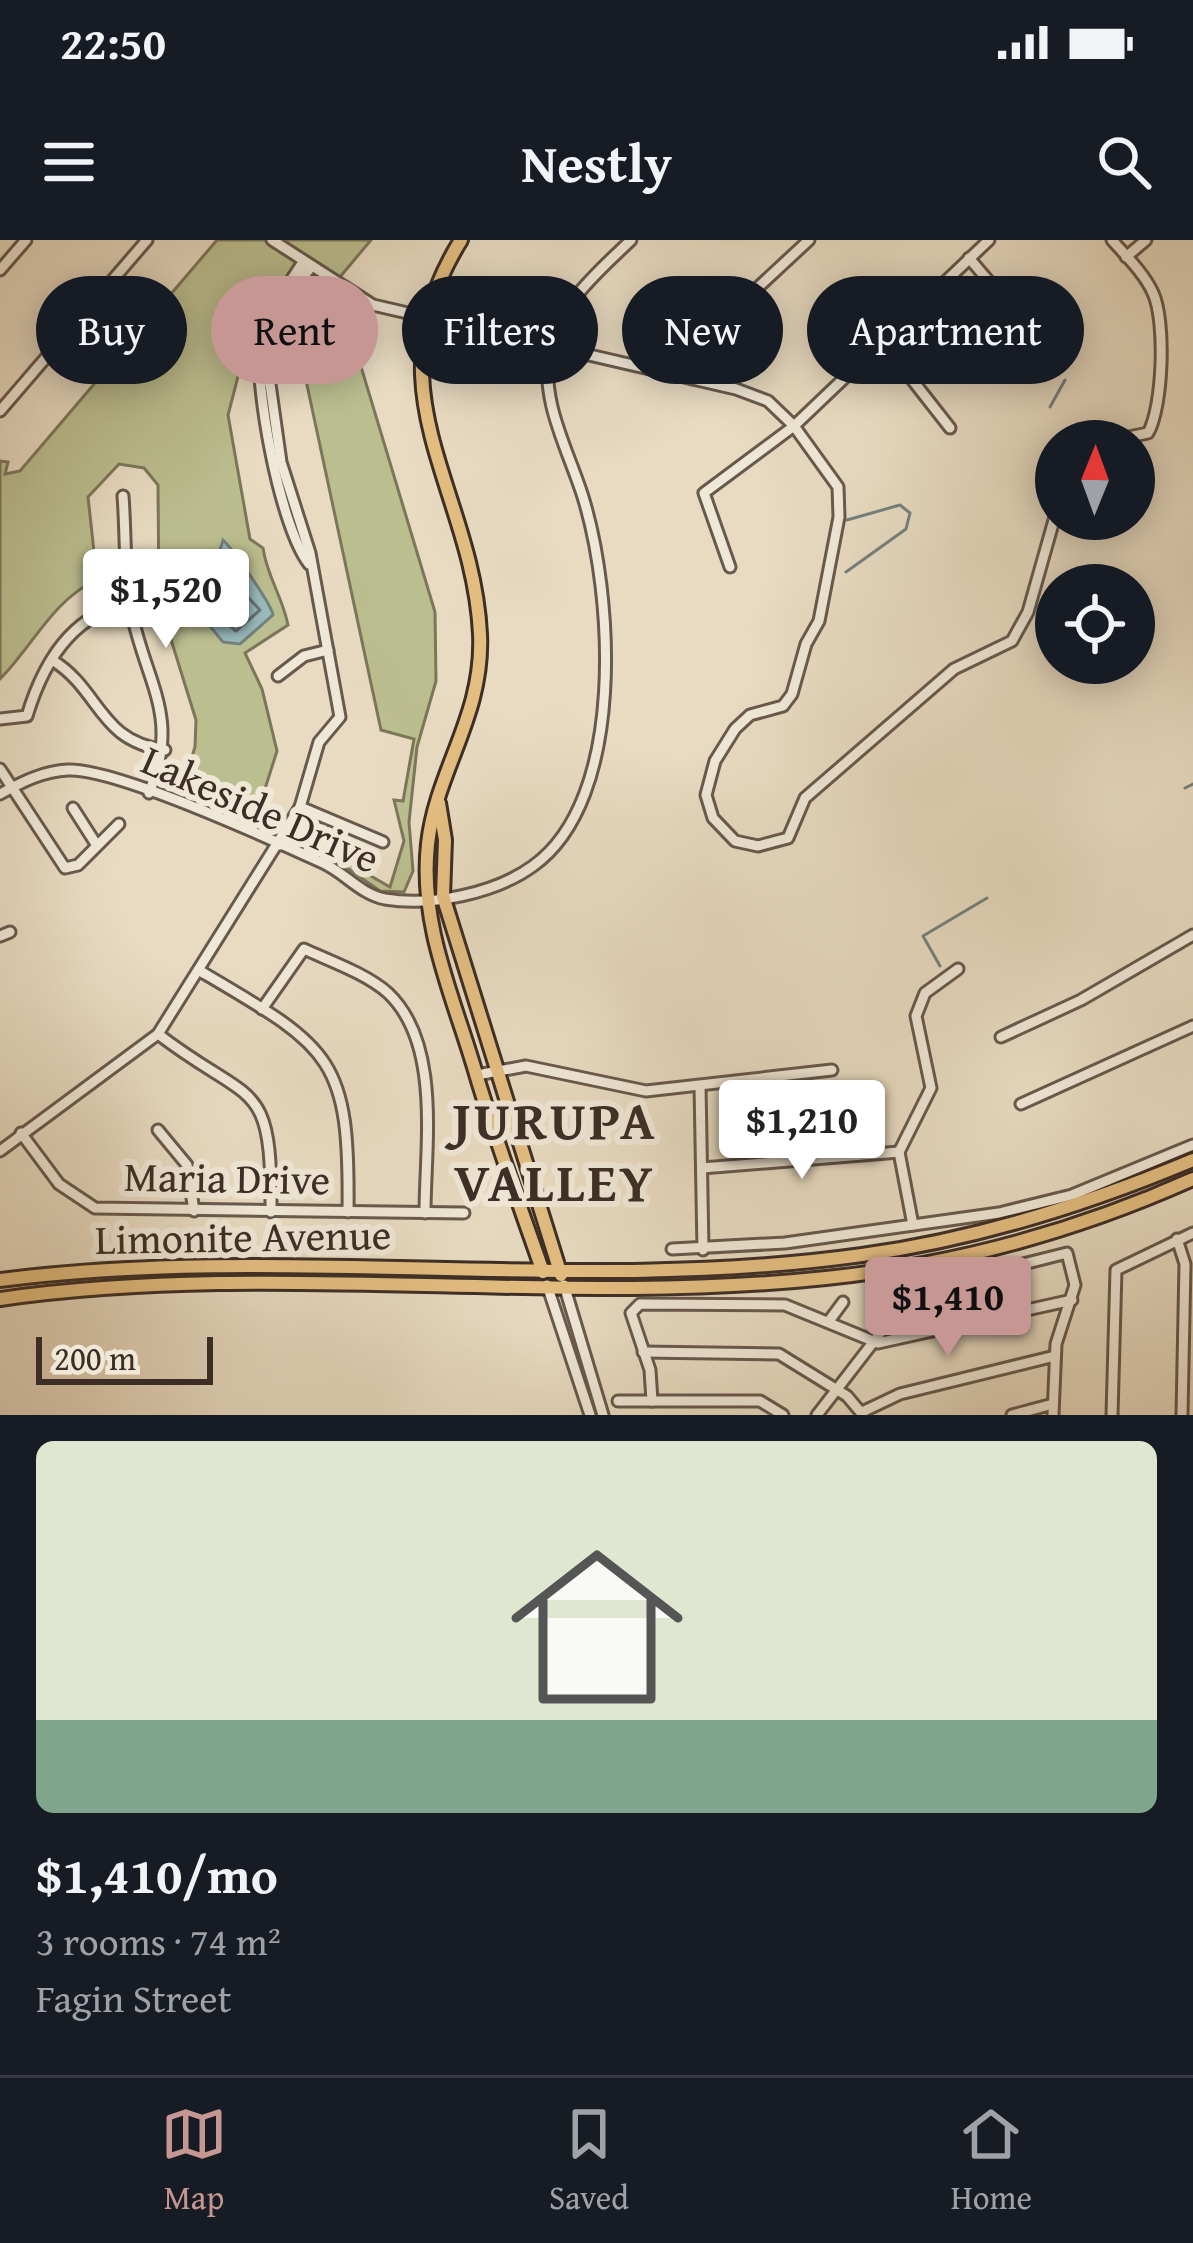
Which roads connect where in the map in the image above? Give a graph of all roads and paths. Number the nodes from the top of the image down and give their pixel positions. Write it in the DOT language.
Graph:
graph roads {
  1 [pos="26,240"];
  2 [pos="146,240"];
  3 [pos="272,240"];
  4 [pos="461,240"];
  5 [pos="631,240"];
  6 [pos="809,240"];
  7 [pos="989,240"];
  8 [pos="1112,240"];
  9 [pos="1146,240"];
  10 [pos="1126,257"];
  11 [pos="969,258"];
  12 [pos="307,264"];
  13 [pos="0,270"];
  14 [pos="445,276"];
  15 [pos="596,276"];
  16 [pos="770,276"];
  17 [pos="950,276"];
  18 [pos="984,276"];
  19 [pos="402,311"];
  20 [pos="423,384"];
  21 [pos="549,384"];
  22 [pos="709,384"];
  23 [pos="836,384"];
  24 [pos="916,384"];
  25 [pos="0,411"];
  26 [pos="1155,421"];
  27 [pos="794,426"];
  28 [pos="950,428"];
  29 [pos="123,496"];
  30 [pos="1048,540"];
  31 [pos="730,567"];
  32 [pos="130,604"];
  33 [pos="328,650"];
  34 [pos="52,660"];
  35 [pos="278,676"];
  36 [pos="0,719"];
  37 [pos="165,750"];
  38 [pos="0,769"];
  39 [pos="5,791"];
  40 [pos="149,793"];
  41 [pos="439,803"];
  42 [pos="300,807"];
  43 [pos="73,808"];
  44 [pos="119,824"];
  45 [pos="383,842"];
  46 [pos="96,844"];
  47 [pos="280,845"];
  48 [pos="443,896"];
  49 [pos="426,897"];
  50 [pos="1193,935"];
  51 [pos="958,969"];
  52 [pos="200,970"];
  53 [pos="262,1009"];
  54 [pos="1193,1026"];
  55 [pos="158,1034"];
  56 [pos="1001,1037"];
  57 [pos="832,1070"];
  58 [pos="496,1072"];
  59 [pos="477,1075"];
  60 [pos="700,1086"];
  61 [pos="1021,1104"];
  62 [pos="158,1130"];
  63 [pos="21,1133"];
  64 [pos="1193,1145"];
  65 [pos="0,1151"];
  66 [pos="899,1152"];
  67 [pos="1193,1160"];
  68 [pos="702,1168"];
  69 [pos="1193,1179"];
  70 [pos="194,1211"];
  71 [pos="271,1212"];
  72 [pos="348,1212"];
  73 [pos="425,1213"];
  74 [pos="464,1213"];
  75 [pos="913,1225"];
  76 [pos="1193,1233"];
  77 [pos="1177,1240"];
  78 [pos="672,1250"];
  79 [pos="704,1250"];
  80 [pos="542,1268"];
  81 [pos="559,1268"];
  82 [pos="0,1280"];
  83 [pos="547,1285"];
  84 [pos="564,1285"];
  85 [pos="0,1298"];
  86 [pos="1072,1300"];
  87 [pos="843,1302"];
  88 [pos="829,1321"];
  89 [pos="870,1343"];
  90 [pos="643,1352"];
  91 [pos="1054,1356"];
  92 [pos="837,1389"];
  93 [pos="618,1401"];
  94 [pos="652,1401"];
  95 [pos="1053,1410"];
  96 [pos="862,1414"];
  97 [pos="590,1415"];
  98 [pos="603,1415"];
  99 [pos="783,1415"];
  100 [pos="817,1415"];
  101 [pos="1012,1415"];
  102 [pos="1112,1415"];
  103 [pos="1182,1415"];
  1 -- 13 [label="street"];
  2 -- 25 [label="street"];
  3 -- 12 [label="street"];
  4 -- 14 [label="main road"];
  5 -- 15 [label="street"];
  6 -- 16 [label="street"];
  7 -- 11 [label="street"];
  8 -- 10 [label="street"];
  9 -- 10 [label="street"];
  10 -- 26 [label="street"];
  11 -- 17 [label="street"];
  11 -- 18 [label="street"];
  12 -- 19 [label="street"];
  12 -- 33 [label="street"];
  20 -- 41 [label="main road"];
  21 -- 48 [label="street, Lakeside Drive"];
  22 -- 27 [label="street"];
  23 -- 27 [label="street"];
  24 -- 28 [label="street"];
  27 -- 30 [label="street"];
  27 -- 31 [label="street"];
  29 -- 32 [label="street"];
  32 -- 34 [label="street"];
  32 -- 37 [label="street"];
  33 -- 35 [label="street"];
  33 -- 42 [label="street"];
  34 -- 36 [label="street"];
  34 -- 37 [label="street"];
  37 -- 40 [label="street"];
  38 -- 39 [label="street"];
  39 -- 40 [label="street, Lakeside Drive"];
  39 -- 46 [label="street"];
  40 -- 47 [label="street, Lakeside Drive"];
  41 -- 48 [label="main road"];
  41 -- 49 [label="main road"];
  42 -- 45 [label="street"];
  42 -- 47 [label="street"];
  43 -- 46 [label="street"];
  44 -- 46 [label="street"];
  47 -- 49 [label="street, Lakeside Drive"];
  47 -- 52 [label="street"];
  48 -- 49 [label="street, Lakeside Drive"];
  48 -- 58 [label="main road"];
  49 -- 59 [label="main road"];
  50 -- 56 [label="street"];
  51 -- 66 [label="street"];
  52 -- 53 [label="street"];
  52 -- 55 [label="street"];
  53 -- 72 [label="street"];
  53 -- 73 [label="street"];
  54 -- 61 [label="street"];
  55 -- 63 [label="street"];
  55 -- 71 [label="street"];
  57 -- 60 [label="street"];
  58 -- 59 [label="street"];
  58 -- 60 [label="street"];
  58 -- 81 [label="main road"];
  59 -- 80 [label="main road"];
  60 -- 68 [label="street"];
  62 -- 70 [label="street"];
  63 -- 65 [label="street"];
  63 -- 70 [label="street, Maria Drive"];
  64 -- 75 [label="street"];
  66 -- 68 [label="street"];
  66 -- 75 [label="street"];
  67 -- 81 [label="main road, Limonite Avenue"];
  68 -- 79 [label="street"];
  69 -- 84 [label="main road, Limonite Avenue"];
  70 -- 71 [label="street, Maria Drive"];
  71 -- 72 [label="street, Maria Drive"];
  72 -- 73 [label="street, Maria Drive"];
  73 -- 74 [label="street, Maria Drive"];
  75 -- 79 [label="street"];
  76 -- 77 [label="street"];
  77 -- 102 [label="street"];
  77 -- 103 [label="street"];
  78 -- 79 [label="street"];
  80 -- 81 [label="main road, Limonite Avenue"];
  80 -- 82 [label="main road, Limonite Avenue"];
  80 -- 83 [label="main road"];
  81 -- 84 [label="main road"];
  83 -- 84 [label="main road, Limonite Avenue"];
  83 -- 85 [label="main road, Limonite Avenue"];
  83 -- 97 [label="street"];
  84 -- 98 [label="street"];
  86 -- 89 [label="street"];
  86 -- 89 [label="street"];
  86 -- 91 [label="street"];
  87 -- 88 [label="street"];
  88 -- 89 [label="street"];
  88 -- 90 [label="street"];
  89 -- 92 [label="street"];
  90 -- 92 [label="street"];
  90 -- 94 [label="street"];
  91 -- 95 [label="street"];
  91 -- 96 [label="street"];
  92 -- 96 [label="street"];
  92 -- 100 [label="street"];
  93 -- 94 [label="street"];
  94 -- 99 [label="street"];
  95 -- 101 [label="street"];
}
